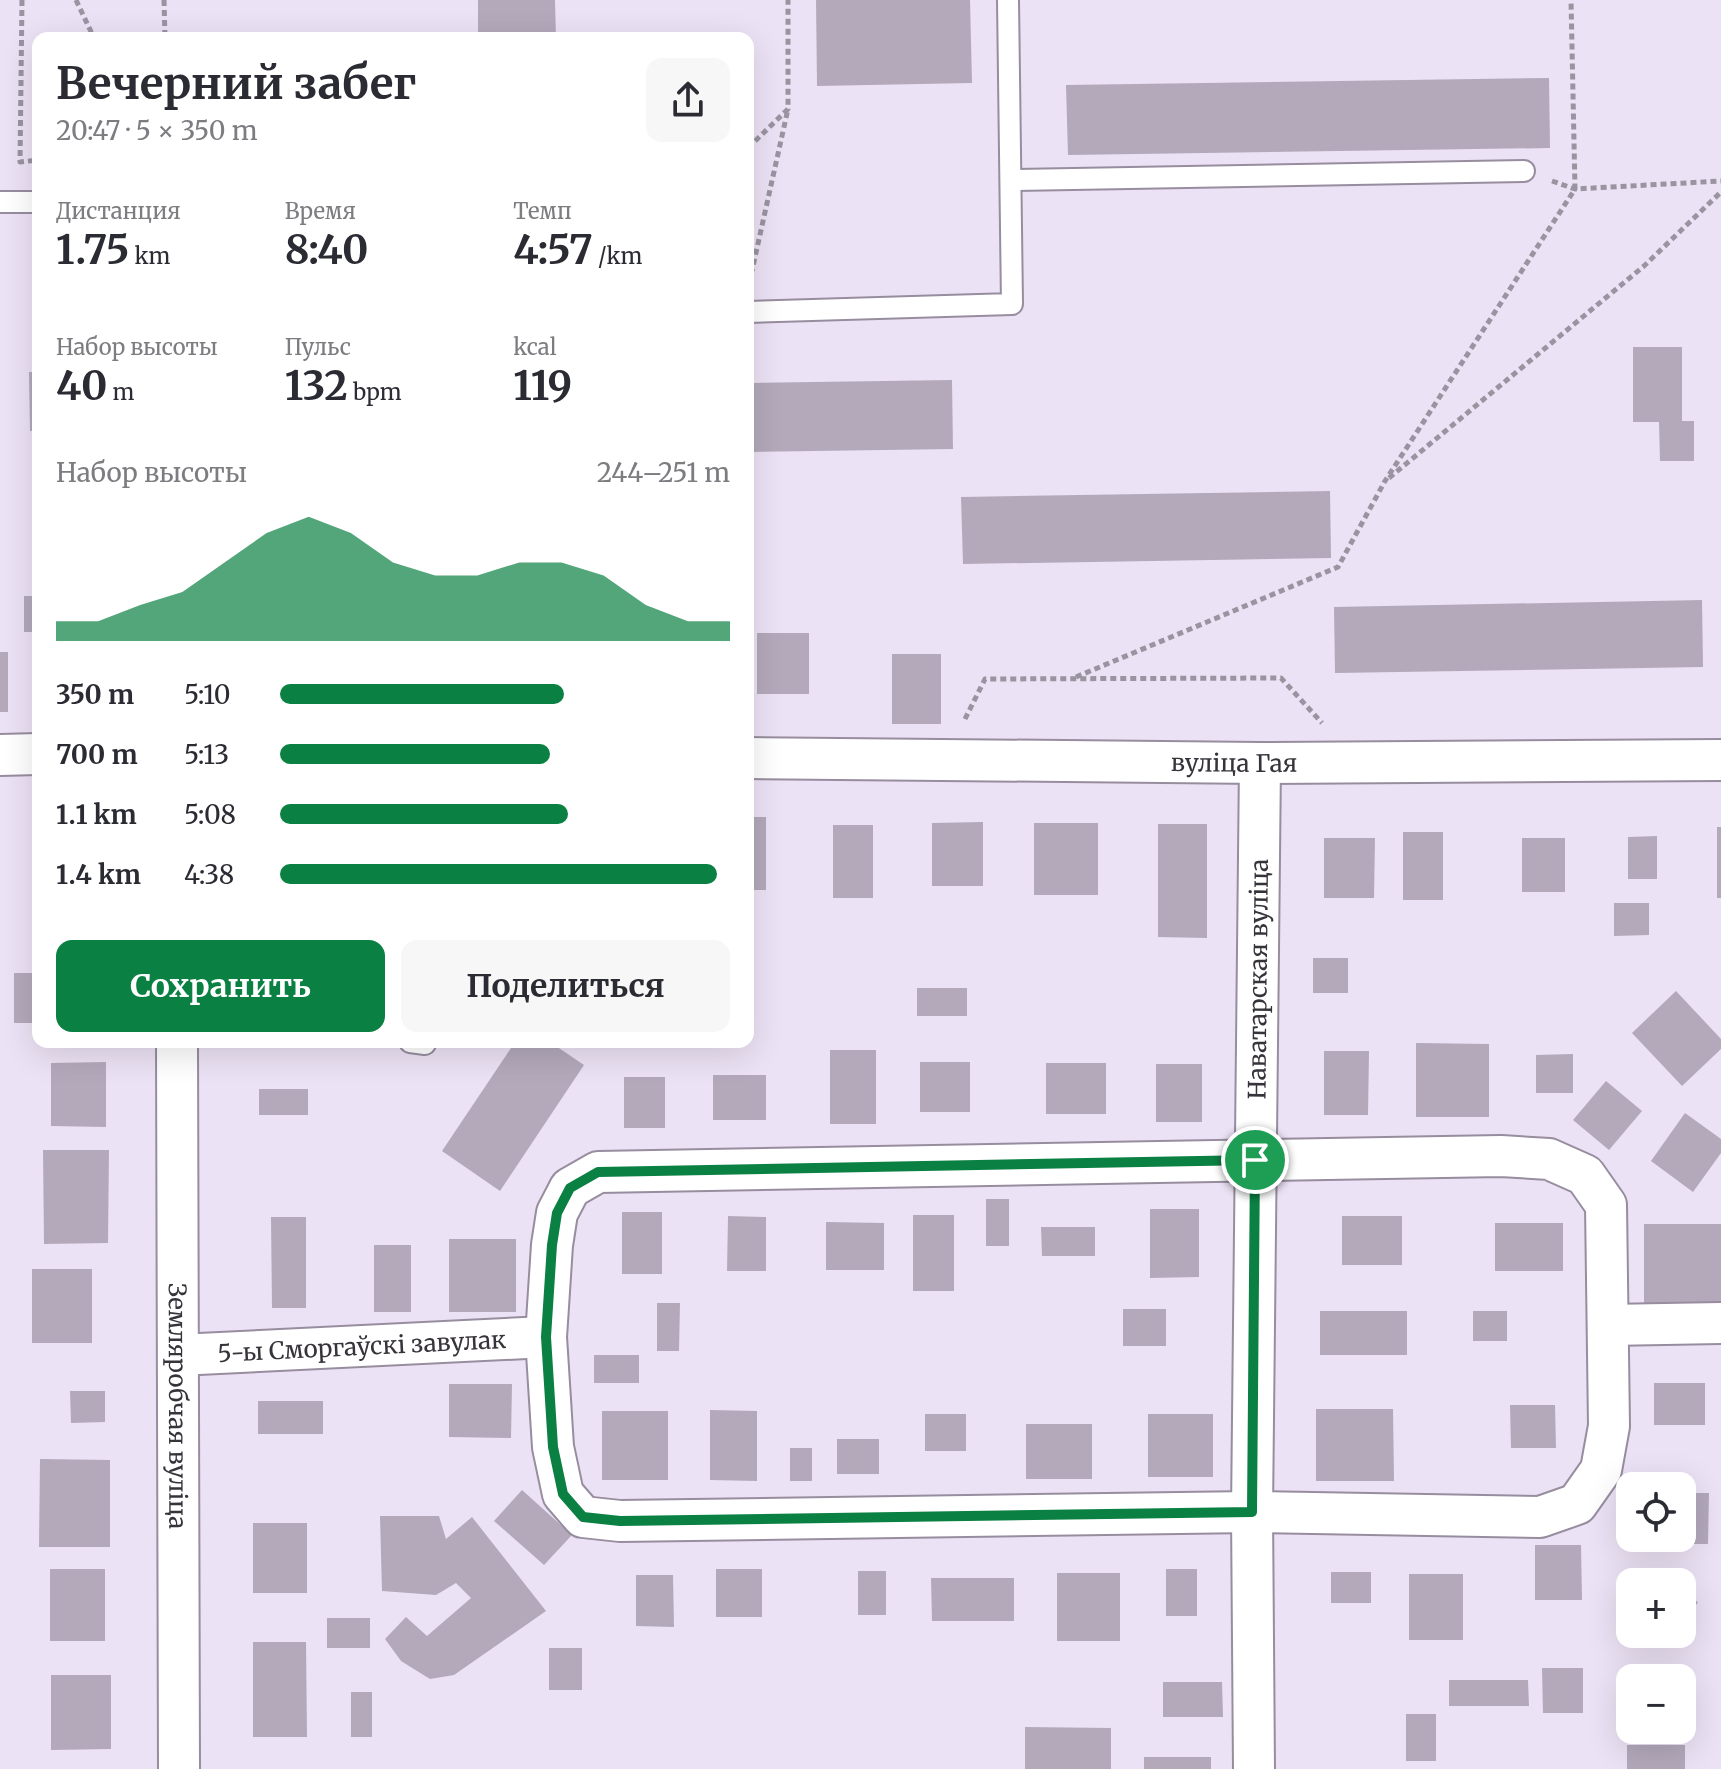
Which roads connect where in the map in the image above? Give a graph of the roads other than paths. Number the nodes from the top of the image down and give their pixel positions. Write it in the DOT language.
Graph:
graph roads {
  1 [pos="1008,0"];
  2 [pos="1524,171"];
  3 [pos="1011,180"];
  4 [pos="0,202"];
  5 [pos="32,202"];
  6 [pos="754,312"];
  7 [pos="32,754"];
  8 [pos="0,755"];
  9 [pos="754,758"];
  10 [pos="1721,760"];
  11 [pos="1260,763"];
  12 [pos="177,1048"];
  13 [pos="1255,1160"];
  14 [pos="1721,1323"];
  15 [pos="1608,1325"];
  16 [pos="546,1337"];
  17 [pos="178,1355"];
  18 [pos="1252,1512"];
  19 [pos="179,1769"];
  20 [pos="1254,1769"];
  1 -- 3 [label="lane"];
  2 -- 3 [label="lane"];
  3 -- 6 [label="lane"];
  4 -- 5 [label="lane"];
  7 -- 8 [label="street"];
  9 -- 11 [label="street, вуліца Гая"];
  10 -- 11 [label="street, вуліца Гая"];
  11 -- 13 [label="street, Наватарская вуліца"];
  12 -- 17 [label="street, Земляробчая вуліца"];
  13 -- 15 [label="street"];
  13 -- 16 [label="street"];
  13 -- 18 [label="street, Наватарская вуліца"];
  14 -- 15 [label="street"];
  15 -- 18 [label="street"];
  16 -- 17 [label="street, 5-ы Сморгаўскі завулак"];
  16 -- 18 [label="street"];
  17 -- 19 [label="street, Земляробчая вуліца"];
  18 -- 20 [label="street, Наватарская вуліца"];
}
